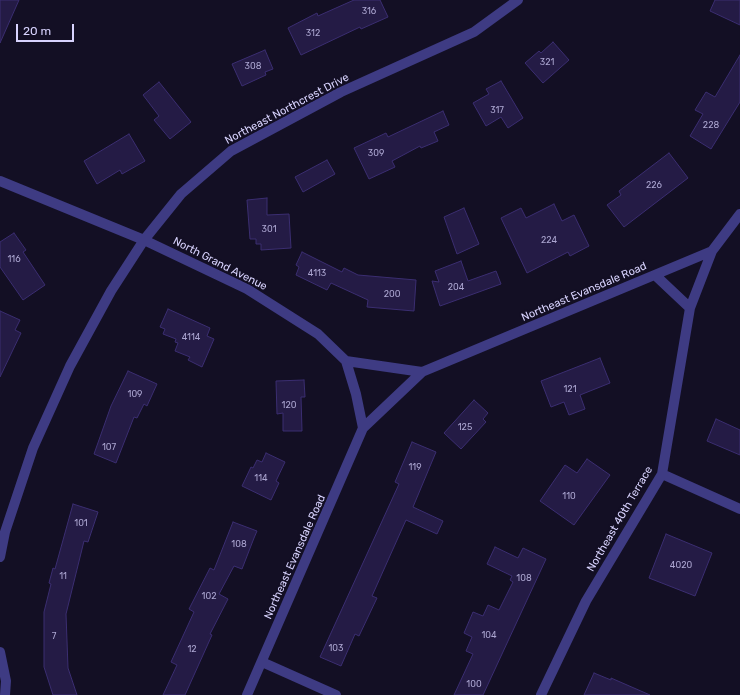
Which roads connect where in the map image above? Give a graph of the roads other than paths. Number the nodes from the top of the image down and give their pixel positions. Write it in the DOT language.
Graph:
graph roads {
  1 [pos="518,0"];
  2 [pos="0,181"];
  3 [pos="740,214"];
  4 [pos="144,240"];
  5 [pos="712,251"];
  6 [pos="655,275"];
  7 [pos="690,308"];
  8 [pos="346,361"];
  9 [pos="422,372"];
  10 [pos="363,428"];
  11 [pos="662,474"];
  12 [pos="740,509"];
  13 [pos="0,557"];
  14 [pos="0,652"];
  15 [pos="262,662"];
  16 [pos="5,695"];
  17 [pos="247,695"];
  18 [pos="336,695"];
  19 [pos="541,695"];
  1 -- 4 [label="street, Northeast Northcrest Drive"];
  2 -- 4 [label="street, North Grand Avenue"];
  3 -- 5 [label="street"];
  4 -- 8 [label="street, North Grand Avenue"];
  4 -- 13 [label="street, Northeast Northcrest Drive"];
  5 -- 6 [label="street, Northeast Evansdale Road"];
  5 -- 7 [label="street, Northeast 40th Terrace"];
  6 -- 7 [label="street"];
  6 -- 9 [label="street, Northeast Evansdale Road"];
  7 -- 11 [label="street, Northeast 40th Terrace"];
  8 -- 9 [label="street"];
  8 -- 10 [label="street"];
  9 -- 10 [label="street"];
  10 -- 15 [label="street, Northeast Evansdale Road"];
  11 -- 12 [label="street"];
  11 -- 19 [label="street, Northeast 40th Terrace"];
  14 -- 16 [label="street"];
  15 -- 17 [label="street, Northeast Evansdale Road"];
  15 -- 18 [label="street"];
}
